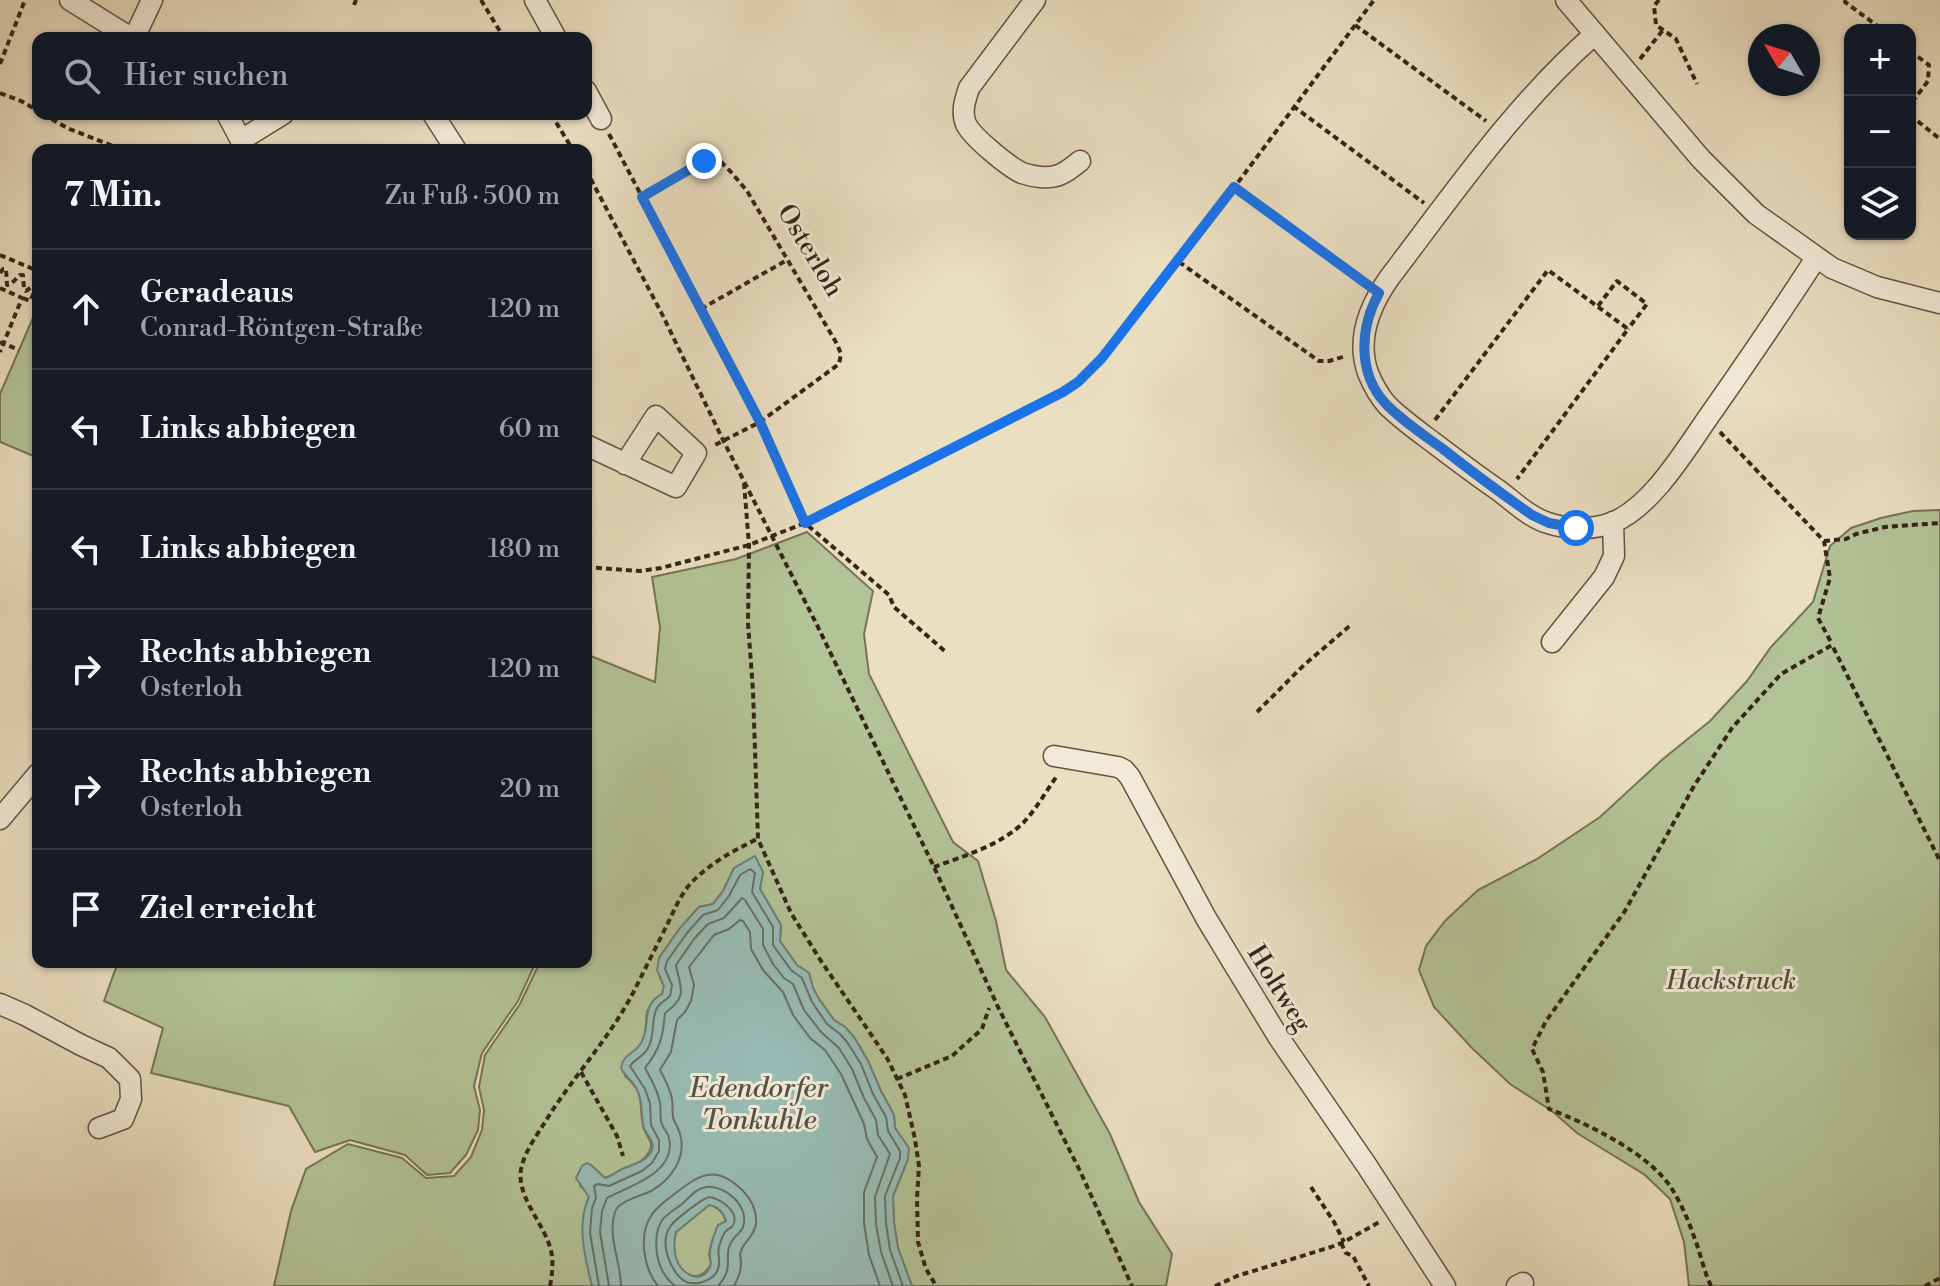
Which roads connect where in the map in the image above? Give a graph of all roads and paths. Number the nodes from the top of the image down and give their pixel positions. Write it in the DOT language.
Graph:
graph roads {
  1 [pos="25,0"];
  2 [pos="70,0"];
  3 [pos="152,0"];
  4 [pos="481,0"];
  5 [pos="535,0"];
  6 [pos="1035,0"];
  7 [pos="1374,0"];
  8 [pos="1566,0"];
  9 [pos="1659,0"];
  10 [pos="1846,0"];
  11 [pos="1875,24"];
  12 [pos="1355,25"];
  13 [pos="1663,30"];
  14 [pos="122,32"];
  15 [pos="135,32"];
  16 [pos="500,32"];
  17 [pos="553,32"];
  18 [pos="1595,34"];
  19 [pos="1916,55"];
  20 [pos="0,64"];
  21 [pos="1629,74"];
  22 [pos="1697,84"];
  23 [pos="0,93"];
  24 [pos="1916,97"];
  25 [pos="592,102"];
  26 [pos="1293,106"];
  27 [pos="32,107"];
  28 [pos="601,119"];
  29 [pos="53,120"];
  30 [pos="230,120"];
  31 [pos="275,120"];
  32 [pos="437,120"];
  33 [pos="555,120"];
  34 [pos="1916,120"];
  35 [pos="1501,132"];
  36 [pos="1940,139"];
  37 [pos="108,144"];
  38 [pos="243,144"];
  39 [pos="245,144"];
  40 [pos="452,144"];
  41 [pos="569,144"];
  42 [pos="1080,161"];
  43 [pos="592,183"];
  44 [pos="1234,187"];
  45 [pos="642,197"];
  46 [pos="1439,214"];
  47 [pos="0,255"];
  48 [pos="1816,258"];
  49 [pos="787,260"];
  50 [pos="1178,262"];
  51 [pos="32,268"];
  52 [pos="0,273"];
  53 [pos="0,288"];
  54 [pos="32,288"];
  55 [pos="1379,293"];
  56 [pos="32,297"];
  57 [pos="22,298"];
  58 [pos="1940,303"];
  59 [pos="1598,306"];
  60 [pos="701,309"];
  61 [pos="1628,329"];
  62 [pos="2,343"];
  63 [pos="19,350"];
  64 [pos="0,352"];
  65 [pos="1336,359"];
  66 [pos="1707,418"];
  67 [pos="760,422"];
  68 [pos="1424,435"];
  69 [pos="724,442"];
  70 [pos="592,448"];
  71 [pos="696,453"];
  72 [pos="625,464"];
  73 [pos="744,481"];
  74 [pos="1505,496"];
  75 [pos="1613,522"];
  76 [pos="805,523"];
  77 [pos="1940,523"];
  78 [pos="772,536"];
  79 [pos="1824,541"];
  80 [pos="749,545"];
  81 [pos="592,567"];
  82 [pos="1352,624"];
  83 [pos="1552,642"];
  84 [pos="1832,645"];
  85 [pos="947,653"];
  86 [pos="1257,712"];
  87 [pos="1062,757"];
  88 [pos="32,781"];
  89 [pos="0,819"];
  90 [pos="758,839"];
  91 [pos="1940,861"];
  92 [pos="934,867"];
  93 [pos="0,1004"];
  94 [pos="989,1008"];
  95 [pos="581,1072"];
  96 [pos="897,1079"];
  97 [pos="99,1128"];
  98 [pos="623,1156"];
  99 [pos="1311,1187"];
  100 [pos="1397,1211"];
  101 [pos="1342,1243"];
  102 [pos="1940,1278"];
  103 [pos="1131,1285"];
  104 [pos="550,1286"];
  105 [pos="938,1286"];
  106 [pos="1215,1286"];
  107 [pos="1369,1286"];
  108 [pos="1445,1286"];
  109 [pos="1711,1286"];
  110 [pos="1925,1286"];
  1 -- 20 [label="path"];
  2 -- 14 [label="street"];
  3 -- 15 [label="street"];
  4 -- 16 [label="path"];
  5 -- 17 [label="street"];
  6 -- 42 [label="street"];
  7 -- 12 [label="path"];
  8 -- 18 [label="street"];
  9 -- 13 [label="path"];
  10 -- 11 [label="path"];
  12 -- 26 [label="path"];
  12 -- 35 [label="path"];
  13 -- 21 [label="path"];
  13 -- 22 [label="path"];
  18 -- 21 [label="street"];
  18 -- 35 [label="street"];
  19 -- 24 [label="path"];
  21 -- 48 [label="street"];
  23 -- 27 [label="path"];
  25 -- 28 [label="street"];
  26 -- 44 [label="path"];
  26 -- 46 [label="path"];
  28 -- 45 [label="path"];
  29 -- 37 [label="path"];
  30 -- 38 [label="street"];
  31 -- 39 [label="street"];
  32 -- 40 [label="street"];
  33 -- 41 [label="path"];
  34 -- 36 [label="path"];
  35 -- 46 [label="street"];
  43 -- 69 [label="path"];
  44 -- 50 [label="path"];
  44 -- 55 [label="path"];
  45 -- 49 [label="path, Osterloh"];
  45 -- 60 [label="path"];
  46 -- 55 [label="street"];
  47 -- 51 [label="path"];
  48 -- 58 [label="street"];
  48 -- 66 [label="street"];
  49 -- 60 [label="path"];
  49 -- 67 [label="path, Osterloh"];
  50 -- 65 [label="path"];
  50 -- 76 [label="path"];
  52 -- 54 [label="path"];
  53 -- 57 [label="path"];
  55 -- 68 [label="street"];
  56 -- 57 [label="path"];
  57 -- 62 [label="path"];
  59 -- 61 [label="path"];
  59 -- 61 [label="path"];
  59 -- 68 [label="path"];
  60 -- 67 [label="path"];
  61 -- 74 [label="path"];
  62 -- 63 [label="path"];
  62 -- 64 [label="path"];
  66 -- 75 [label="street"];
  66 -- 79 [label="path"];
  67 -- 69 [label="path"];
  67 -- 76 [label="path"];
  68 -- 74 [label="street"];
  69 -- 71 [label="path"];
  69 -- 73 [label="path"];
  70 -- 72 [label="street"];
  71 -- 72 [label="street"];
  71 -- 72 [label="street"];
  73 -- 78 [label="path"];
  73 -- 80 [label="path"];
  74 -- 75 [label="street"];
  75 -- 83 [label="street"];
  76 -- 78 [label="path"];
  76 -- 85 [label="path"];
  77 -- 79 [label="path"];
  78 -- 80 [label="path"];
  78 -- 92 [label="path"];
  79 -- 84 [label="path"];
  80 -- 81 [label="path"];
  80 -- 90 [label="path"];
  82 -- 86 [label="path"];
  84 -- 91 [label="path"];
  84 -- 109 [label="path"];
  87 -- 92 [label="path"];
  87 -- 100 [label="street, Holtweg"];
  88 -- 89 [label="street"];
  90 -- 95 [label="path"];
  90 -- 96 [label="path"];
  92 -- 103 [label="path"];
  93 -- 97 [label="street"];
  94 -- 96 [label="path"];
  95 -- 98 [label="path"];
  95 -- 104 [label="path"];
  96 -- 105 [label="path"];
  99 -- 101 [label="path"];
  100 -- 101 [label="path"];
  100 -- 108 [label="street, Holtweg"];
  101 -- 106 [label="path"];
  101 -- 107 [label="path"];
  102 -- 110 [label="path"];
}
